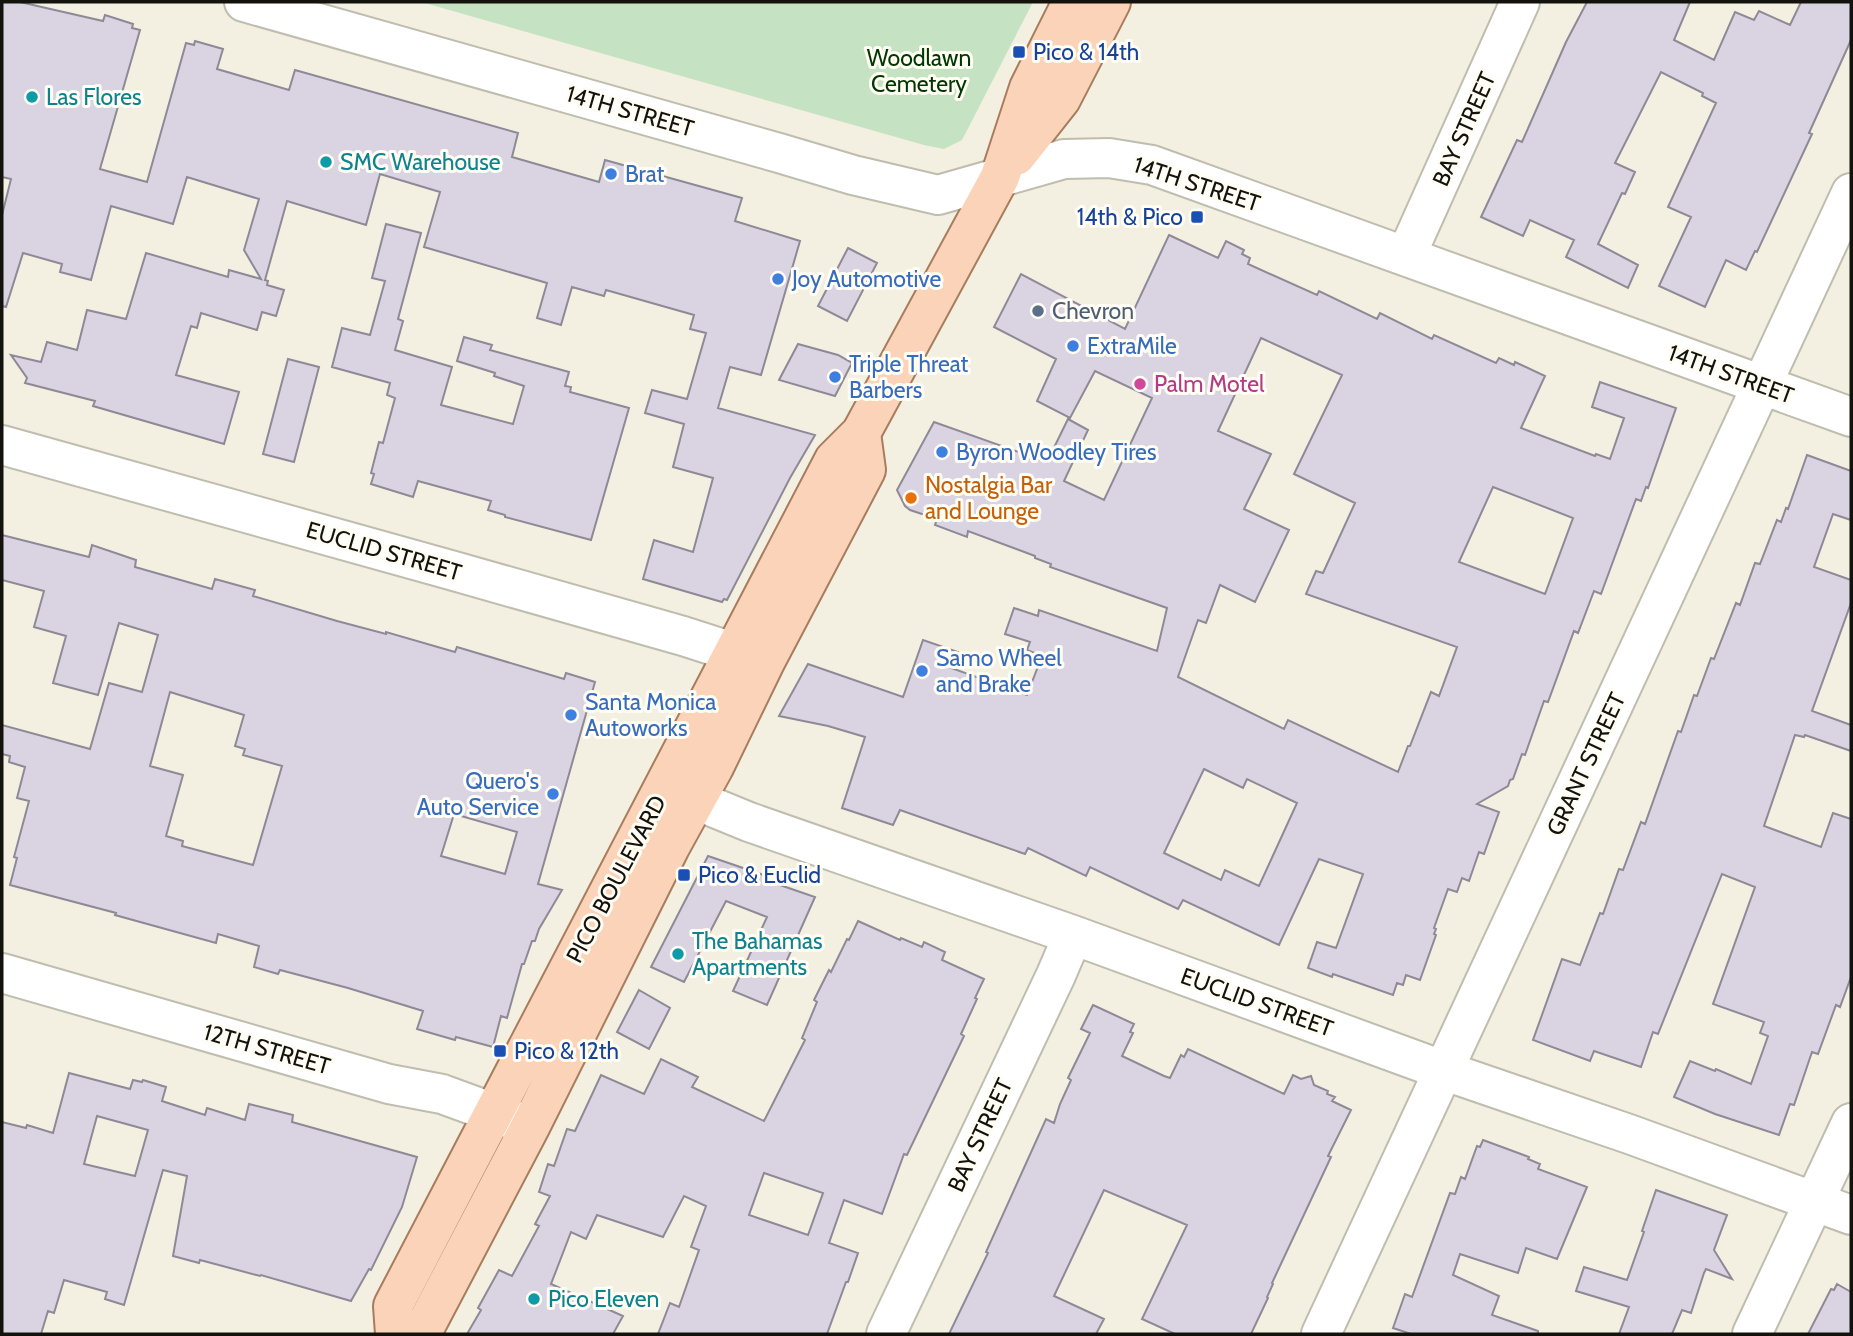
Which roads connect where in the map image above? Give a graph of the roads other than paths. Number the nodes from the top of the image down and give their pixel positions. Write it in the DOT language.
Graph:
graph roads {
  1 [pos="244,2"];
  2 [pos="1072,2"];
  3 [pos="1111,2"];
  4 [pos="1520,2"];
  5 [pos="1000,177"];
  6 [pos="1851,193"];
  7 [pos="1406,256"];
  8 [pos="1761,385"];
  9 [pos="1851,416"];
  10 [pos="2,445"];
  11 [pos="750,657"];
  12 [pos="680,794"];
  13 [pos="1073,935"];
  14 [pos="2,973"];
  15 [pos="1445,1071"];
  16 [pos="495,1112"];
  17 [pos="1851,1123"];
  18 [pos="530,1126"];
  19 [pos="1814,1202"];
  20 [pos="1851,1215"];
  21 [pos="395,1334"];
  22 [pos="415,1334"];
  23 [pos="886,1334"];
  24 [pos="1321,1334"];
  25 [pos="1752,1334"];
  1 -- 5 [label="street, 14TH STREET"];
  2 -- 5 [label="main road, PICO BOULEVARD"];
  3 -- 5 [label="main road, PICO BOULEVARD"];
  4 -- 7 [label="street, BAY STREET"];
  5 -- 7 [label="street, 14TH STREET"];
  5 -- 11 [label="main road, PICO BOULEVARD"];
  6 -- 8 [label="street, GRANT STREET"];
  7 -- 8 [label="street, 14TH STREET"];
  8 -- 9 [label="street, 14TH STREET"];
  8 -- 15 [label="street, GRANT STREET"];
  10 -- 11 [label="street, EUCLID STREET"];
  11 -- 12 [label="main road, PICO BOULEVARD"];
  12 -- 13 [label="street, EUCLID STREET"];
  12 -- 16 [label="main road, PICO BOULEVARD"];
  12 -- 18 [label="main road, PICO BOULEVARD"];
  13 -- 15 [label="street, EUCLID STREET"];
  13 -- 23 [label="street, BAY STREET"];
  14 -- 16 [label="street, 12TH STREET"];
  15 -- 19 [label="street, EUCLID STREET"];
  15 -- 24 [label="street, GRANT STREET"];
  16 -- 18 [label="street, 12TH STREET"];
  16 -- 21 [label="main road, PICO BOULEVARD"];
  17 -- 19 [label="street"];
  18 -- 22 [label="main road, PICO BOULEVARD"];
  19 -- 20 [label="street, EUCLID STREET"];
  19 -- 25 [label="street"];
}
